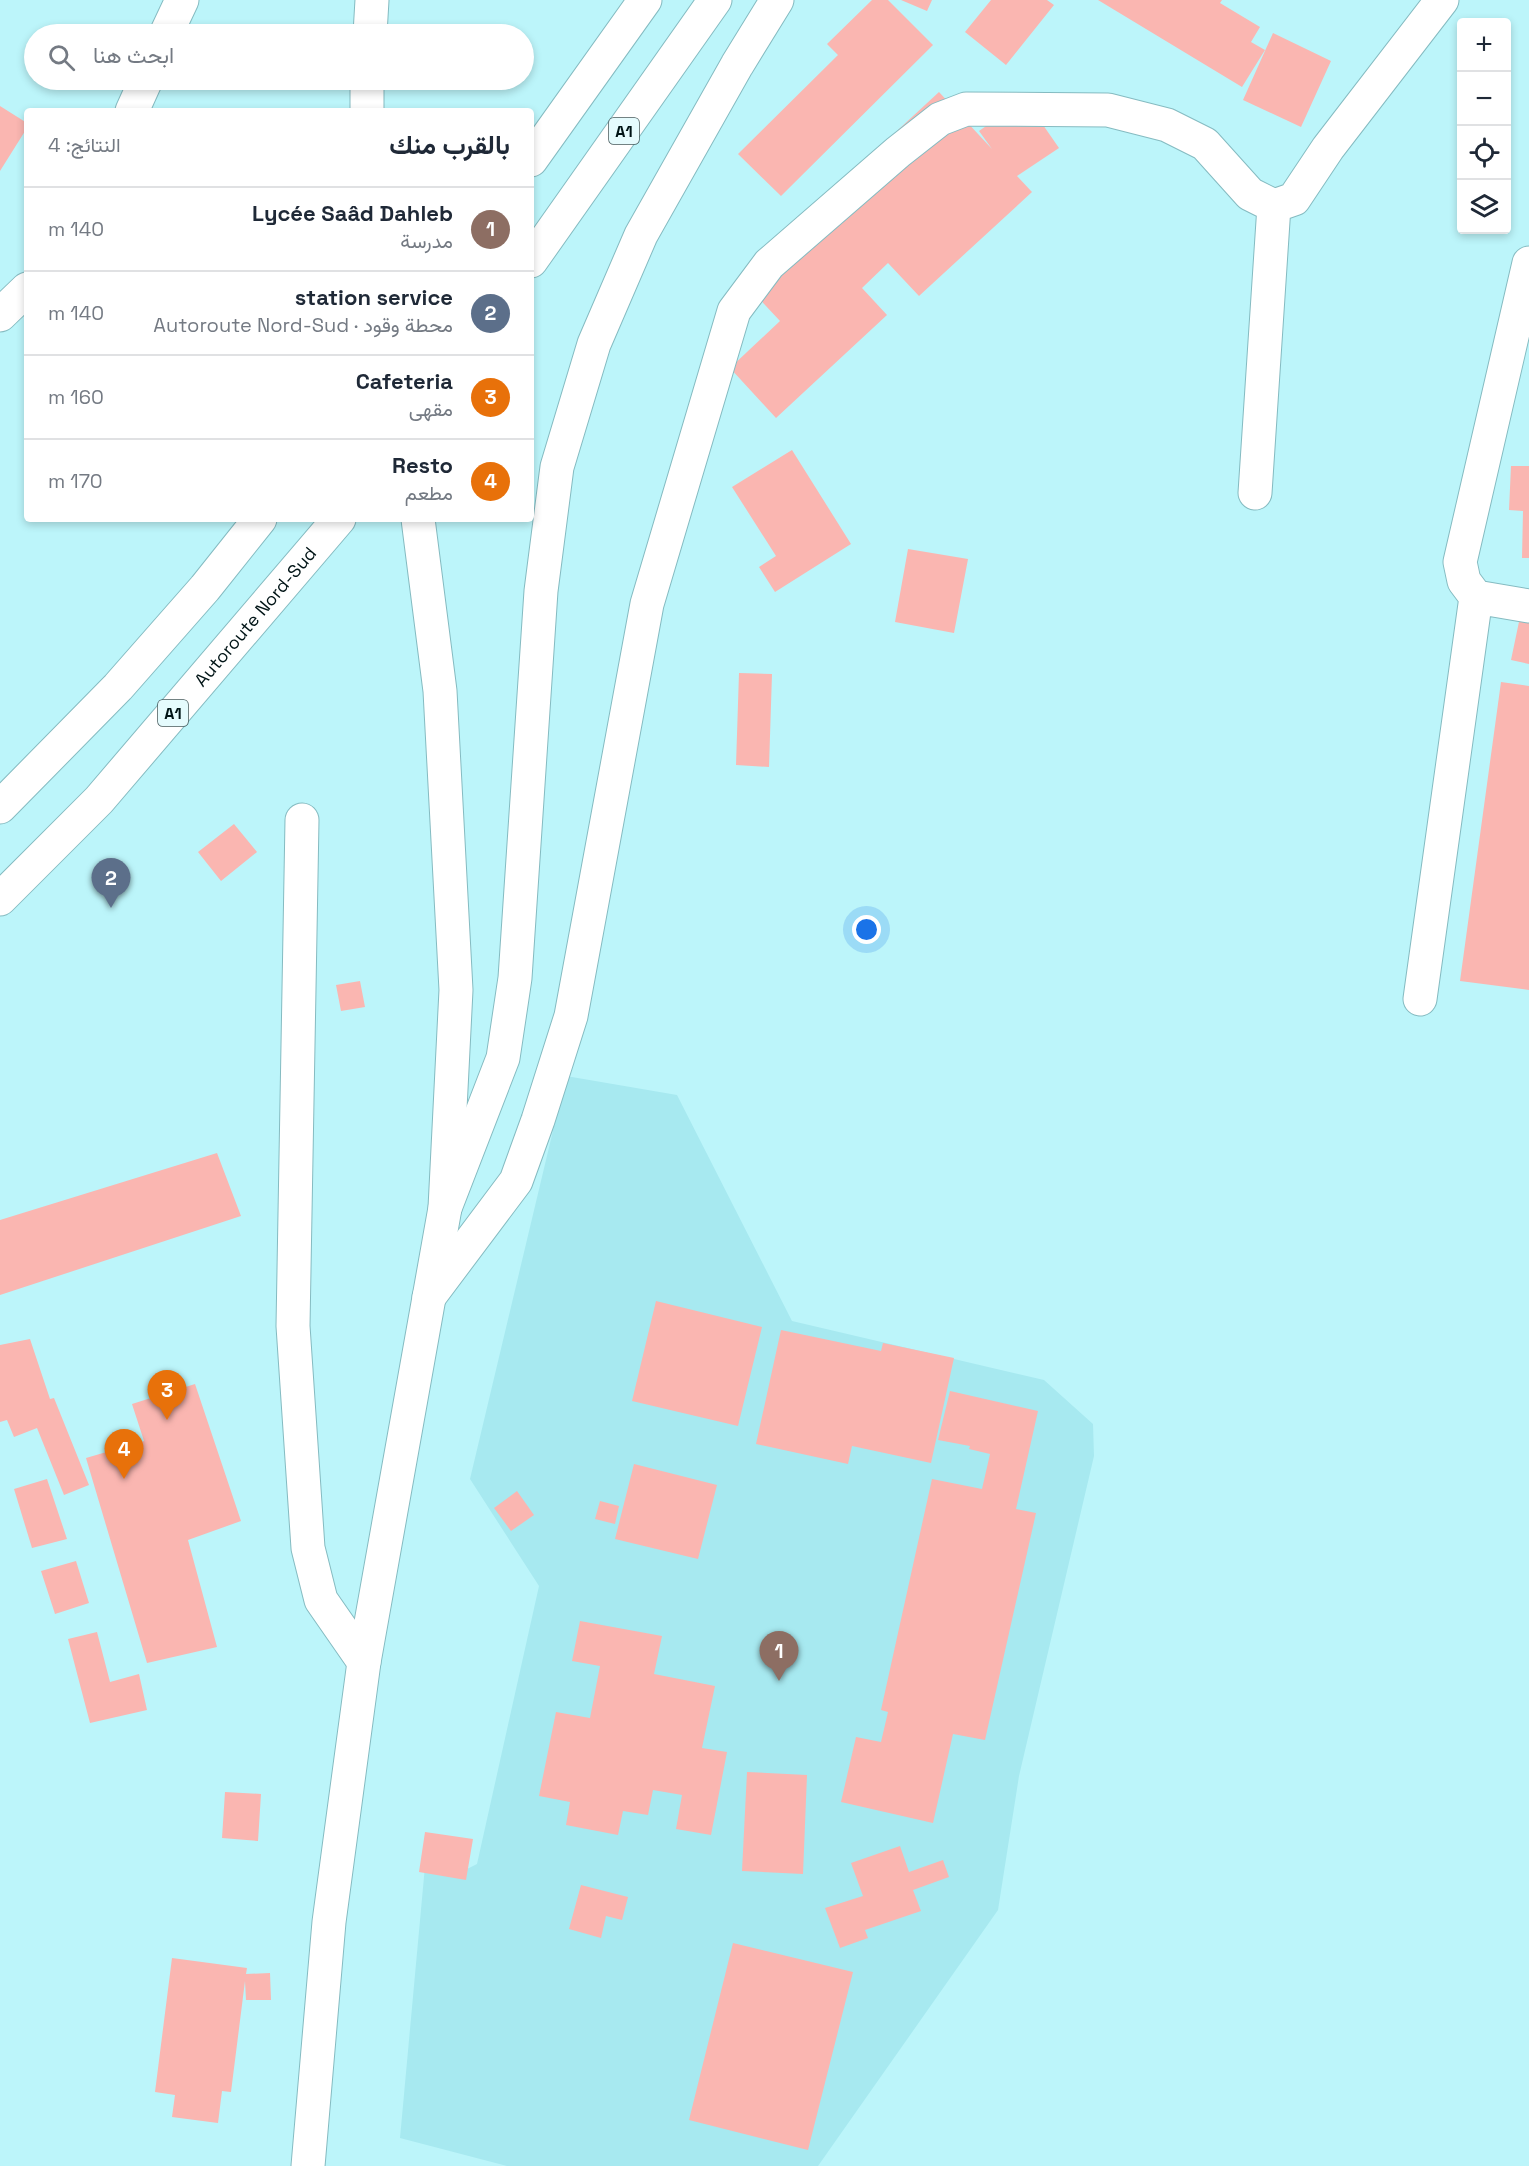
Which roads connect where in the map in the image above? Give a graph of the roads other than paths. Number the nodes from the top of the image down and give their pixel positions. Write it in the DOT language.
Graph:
graph roads {
  1 [pos="182,0"];
  2 [pos="372,0"];
  3 [pos="645,0"];
  4 [pos="716,0"];
  5 [pos="777,0"];
  6 [pos="1442,0"];
  7 [pos="171,24"];
  8 [pos="371,24"];
  9 [pos="141,90"];
  10 [pos="133,108"];
  11 [pos="534,156"];
  12 [pos="1274,206"];
  13 [pos="534,257"];
  14 [pos="1529,262"];
  15 [pos="24,292"];
  16 [pos="0,315"];
  17 [pos="1255,493"];
  18 [pos="258,522"];
  19 [pos="336,522"];
  20 [pos="418,522"];
  21 [pos="1476,597"];
  22 [pos="1529,606"];
  23 [pos="0,807"];
  24 [pos="302,820"];
  25 [pos="0,899"];
  26 [pos="1420,999"];
  27 [pos="445,1208"];
  28 [pos="429,1297"];
  29 [pos="364,1662"];
  30 [pos="309,2166"];
  1 -- 7 [label="main road"];
  2 -- 8 [label="main road"];
  3 -- 11 [label="main road"];
  4 -- 13 [label="main road, A1"];
  5 -- 27 [label="main road"];
  6 -- 12 [label="main road"];
  9 -- 10 [label="main road"];
  12 -- 17 [label="main road"];
  12 -- 28 [label="main road"];
  14 -- 21 [label="main road"];
  15 -- 16 [label="main road"];
  18 -- 23 [label="main road"];
  19 -- 25 [label="main road, Autoroute Nord-Sud / A1"];
  20 -- 27 [label="main road"];
  21 -- 22 [label="main road"];
  21 -- 26 [label="main road"];
  24 -- 29 [label="main road"];
  27 -- 28 [label="main road"];
  28 -- 29 [label="main road"];
  29 -- 30 [label="main road"];
}
